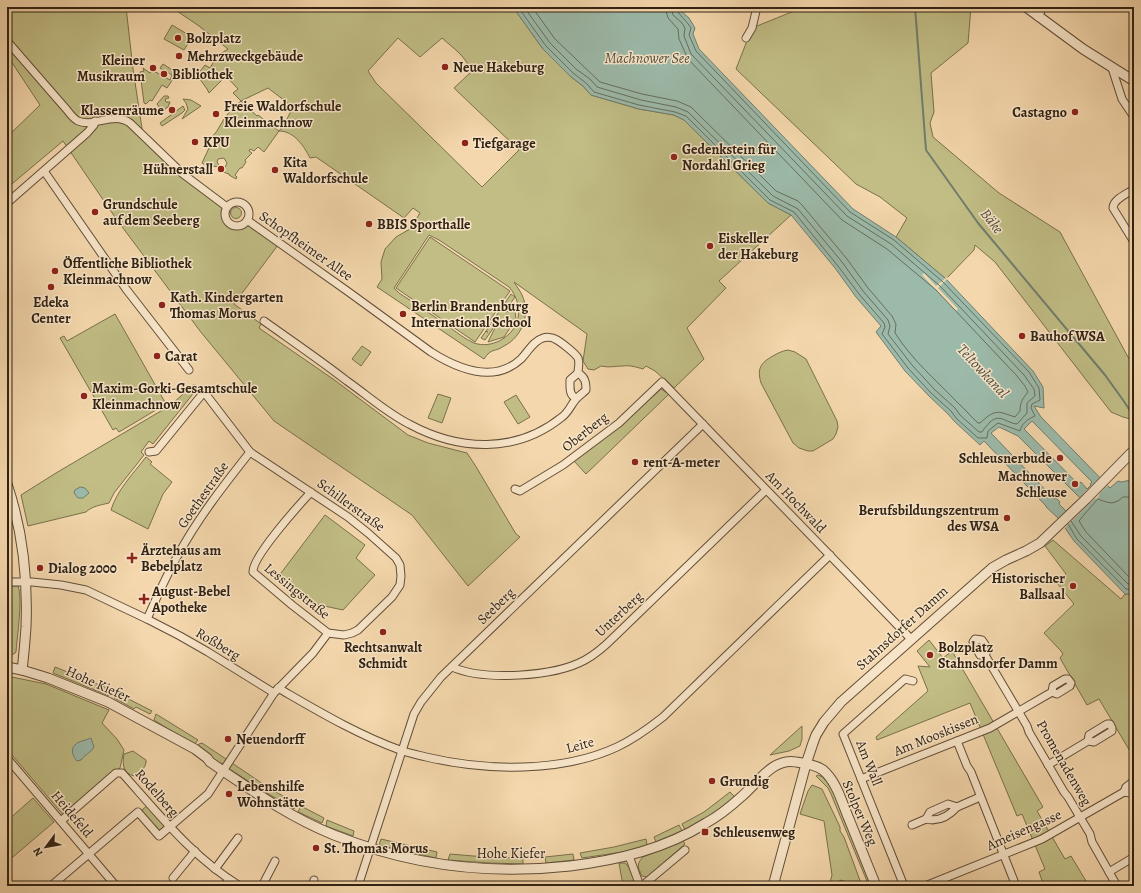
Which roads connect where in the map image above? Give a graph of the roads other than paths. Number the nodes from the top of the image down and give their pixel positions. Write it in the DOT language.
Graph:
graph roads {
  1 [pos="757,7"];
  2 [pos="1026,7"];
  3 [pos="1043,7"];
  4 [pos="1038,16"];
  5 [pos="746,38"];
  6 [pos="7,41"];
  7 [pos="1112,68"];
  8 [pos="1134,81"];
  9 [pos="1134,118"];
  10 [pos="95,121"];
  11 [pos="44,171"];
  12 [pos="1134,189"];
  13 [pos="7,203"];
  14 [pos="227,207"];
  15 [pos="247,220"];
  16 [pos="1134,242"];
  17 [pos="264,321"];
  18 [pos="189,370"];
  19 [pos="578,373"];
  20 [pos="662,382"];
  21 [pos="576,398"];
  22 [pos="703,424"];
  23 [pos="1134,450"];
  24 [pos="149,452"];
  25 [pos="250,452"];
  26 [pos="7,484"];
  27 [pos="515,489"];
  28 [pos="766,490"];
  29 [pos="311,492"];
  30 [pos="830,556"];
  31 [pos="7,582"];
  32 [pos="26,582"];
  33 [pos="147,619"];
  34 [pos="328,633"];
  35 [pos="911,639"];
  36 [pos="985,655"];
  37 [pos="7,667"];
  38 [pos="452,667"];
  39 [pos="22,670"];
  40 [pos="913,681"];
  41 [pos="276,691"];
  42 [pos="1052,692"];
  43 [pos="1018,711"];
  44 [pos="1088,738"];
  45 [pos="957,741"];
  46 [pos="402,751"];
  47 [pos="7,758"];
  48 [pos="806,764"];
  49 [pos="1048,765"];
  50 [pos="223,771"];
  51 [pos="861,779"];
  52 [pos="1134,782"];
  53 [pos="1125,789"];
  54 [pos="1134,790"];
  55 [pos="980,797"];
  56 [pos="148,803"];
  57 [pos="138,812"];
  58 [pos="1080,818"];
  59 [pos="61,821"];
  60 [pos="912,825"];
  61 [pos="170,828"];
  62 [pos="238,838"];
  63 [pos="370,848"];
  64 [pos="685,850"];
  65 [pos="195,851"];
  66 [pos="89,854"];
  67 [pos="1003,855"];
  68 [pos="629,856"];
  69 [pos="1134,857"];
  70 [pos="275,861"];
  71 [pos="215,869"];
  72 [pos="1109,872"];
  73 [pos="173,878"];
  74 [pos="229,879"];
  75 [pos="52,886"];
  76 [pos="116,886"];
  77 [pos="224,886"];
  78 [pos="240,886"];
  79 [pos="262,886"];
  80 [pos="358,886"];
  81 [pos="641,886"];
  82 [pos="773,886"];
  83 [pos="876,886"];
  84 [pos="904,886"];
  85 [pos="925,886"];
  86 [pos="1016,886"];
  87 [pos="1117,886"];
  1 -- 5 [label="street"];
  2 -- 4 [label="street"];
  3 -- 4 [label="street"];
  4 -- 7 [label="street"];
  6 -- 10 [label="street"];
  7 -- 8 [label="street"];
  7 -- 9 [label="street"];
  10 -- 11 [label="street"];
  10 -- 14 [label="street"];
  11 -- 13 [label="street"];
  11 -- 18 [label="street"];
  12 -- 16 [label="street"];
  14 -- 15 [label="street, Schopfheimer Allee"];
  14 -- 15 [label="street, Schopfheimer Allee"];
  15 -- 19 [label="street, Schopfheimer Allee"];
  17 -- 21 [label="street"];
  19 -- 21 [label="street"];
  19 -- 21 [label="street"];
  20 -- 22 [label="street, Am Hochwald"];
  20 -- 27 [label="street, Oberberg"];
  22 -- 28 [label="street, Am Hochwald"];
  22 -- 38 [label="street, Seeberg"];
  23 -- 35 [label="street, Stahnsdorfer Damm"];
  24 -- 25 [label="street, Schillerstraße"];
  25 -- 29 [label="street, Schillerstraße"];
  25 -- 33 [label="street, Goethestraße"];
  26 -- 32 [label="street"];
  28 -- 30 [label="street, Am Hochwald"];
  28 -- 38 [label="street, Unterberg"];
  29 -- 34 [label="street, Lessingstraße"];
  29 -- 34 [label="street, Schillerstraße"];
  30 -- 35 [label="street, Am Hochwald"];
  30 -- 46 [label="street, Leite"];
  31 -- 32 [label="street, Roßberg"];
  32 -- 33 [label="street, Roßberg"];
  32 -- 39 [label="street"];
  33 -- 41 [label="street, Roßberg"];
  34 -- 41 [label="street"];
  35 -- 48 [label="street, Stahnsdorfer Damm"];
  36 -- 43 [label="street, Promenadenweg"];
  37 -- 39 [label="street, Hohe Kiefer"];
  38 -- 46 [label="street, Seeberg"];
  39 -- 50 [label="street, Hohe Kiefer"];
  40 -- 51 [label="street, Am Wall"];
  41 -- 46 [label="street, Leite"];
  41 -- 50 [label="street"];
  42 -- 43 [label="street, Am Mooskissen"];
  43 -- 45 [label="street, Am Mooskissen"];
  43 -- 49 [label="street, Promenadenweg"];
  44 -- 49 [label="street"];
  45 -- 51 [label="street, Am Mooskissen"];
  45 -- 55 [label="street"];
  46 -- 63 [label="street, Seeberg"];
  47 -- 59 [label="street, Heidefeld"];
  48 -- 68 [label="street, Hohe Kiefer"];
  48 -- 82 [label="street, Stahnsdorfer Damm"];
  48 -- 83 [label="street, Stolper Weg"];
  49 -- 58 [label="street, Promenadenweg"];
  50 -- 61 [label="street"];
  50 -- 63 [label="street, Hohe Kiefer"];
  51 -- 84 [label="street, Am Wall"];
  52 -- 53 [label="street, Ameisengasse"];
  53 -- 54 [label="street"];
  53 -- 58 [label="street, Ameisengasse"];
  55 -- 60 [label="street"];
  55 -- 67 [label="street"];
  56 -- 57 [label="street"];
  56 -- 59 [label="street, Rodelberg"];
  56 -- 61 [label="street, Rodelberg"];
  57 -- 61 [label="street"];
  57 -- 66 [label="street"];
  58 -- 67 [label="street, Ameisengasse"];
  58 -- 72 [label="street, Promenadenweg"];
  59 -- 66 [label="street, Heidefeld"];
  61 -- 65 [label="street, Rodelberg"];
  62 -- 71 [label="street"];
  63 -- 68 [label="street, Hohe Kiefer"];
  63 -- 80 [label="street, Seeberg"];
  64 -- 81 [label="street"];
  65 -- 71 [label="street, Rodelberg"];
  65 -- 73 [label="street"];
  66 -- 75 [label="street"];
  66 -- 76 [label="street, Heidefeld"];
  67 -- 85 [label="street, Ameisengasse"];
  67 -- 86 [label="street"];
  68 -- 81 [label="street"];
  69 -- 72 [label="street"];
  70 -- 79 [label="street"];
  71 -- 74 [label="street, Rodelberg"];
  72 -- 87 [label="street, Promenadenweg"];
  74 -- 77 [label="street"];
  74 -- 78 [label="street, Rodelberg"];
}
